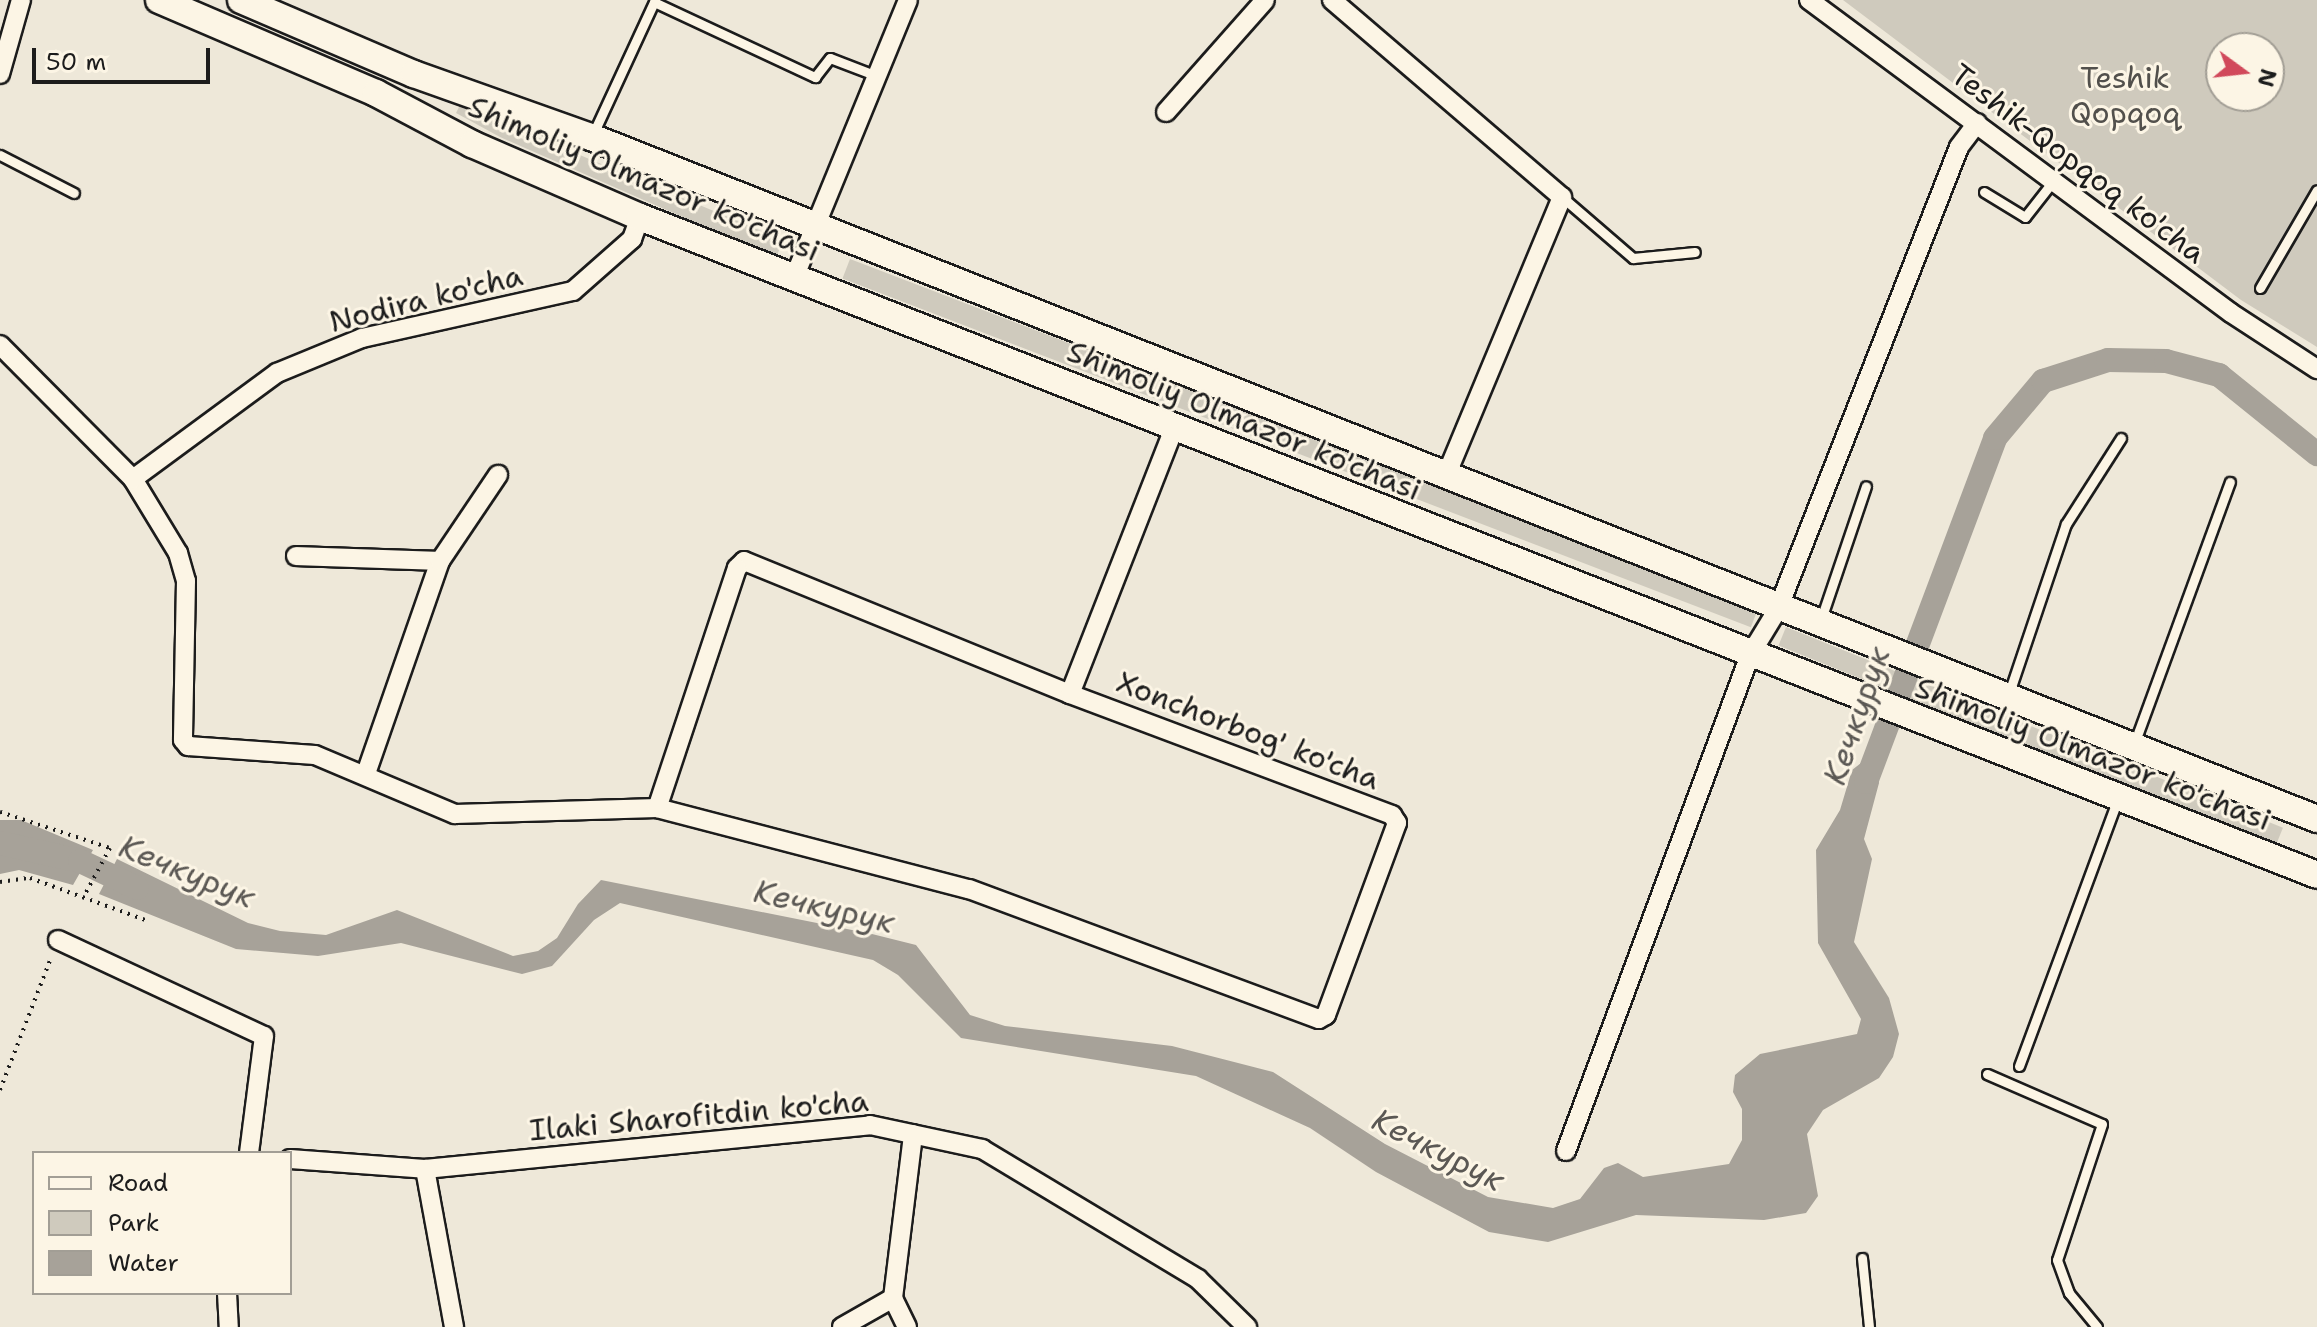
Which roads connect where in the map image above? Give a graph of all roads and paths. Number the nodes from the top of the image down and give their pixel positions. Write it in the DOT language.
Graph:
graph roads {
  1 [pos="21,0"];
  2 [pos="241,0"];
  3 [pos="908,0"];
  4 [pos="1265,0"];
  5 [pos="1332,0"];
  6 [pos="1809,0"];
  7 [pos="167,1"];
  8 [pos="0,74"];
  9 [pos="877,76"];
  10 [pos="1166,112"];
  11 [pos="1977,123"];
  12 [pos="591,137"];
  13 [pos="0,155"];
  14 [pos="2054,180"];
  15 [pos="2317,190"];
  16 [pos="1984,192"];
  17 [pos="74,193"];
  18 [pos="1562,197"];
  19 [pos="640,217"];
  20 [pos="814,225"];
  21 [pos="1695,252"];
  22 [pos="794,278"];
  23 [pos="2260,288"];
  24 [pos="2,351"];
  25 [pos="2317,369"];
  26 [pos="1174,428"];
  27 [pos="2121,438"];
  28 [pos="498,475"];
  29 [pos="1445,478"];
  30 [pos="133,479"];
  31 [pos="2230,482"];
  32 [pos="1866,486"];
  33 [pos="296,556"];
  34 [pos="440,561"];
  35 [pos="1778,609"];
  36 [pos="1818,625"];
  37 [pos="1750,655"];
  38 [pos="1070,694"];
  39 [pos="2007,698"];
  40 [pos="2132,748"];
  41 [pos="366,774"];
  42 [pos="2118,798"];
  43 [pos="657,808"];
  44 [pos="0,812"];
  45 [pos="2317,819"];
  46 [pos="2317,875"];
  47 [pos="0,882"];
  48 [pos="84,896"];
  49 [pos="148,921"];
  50 [pos="58,940"];
  51 [pos="2019,1066"];
  52 [pos="1987,1074"];
  53 [pos="0,1090"];
  54 [pos="913,1134"];
  55 [pos="249,1151"];
  56 [pos="1566,1151"];
  57 [pos="292,1159"];
  58 [pos="425,1169"];
  59 [pos="1862,1258"];
  60 [pos="227,1295"];
  61 [pos="893,1298"];
  62 [pos="229,1327"];
  63 [pos="454,1327"];
  64 [pos="842,1327"];
  65 [pos="907,1327"];
  66 [pos="1247,1327"];
  67 [pos="1869,1327"];
  68 [pos="2097,1327"];
  1 -- 8 [label="street"];
  2 -- 12 [label="main road, Shimoliy Olmazor ko'chasi"];
  3 -- 9 [label="street"];
  4 -- 10 [label="street"];
  5 -- 18 [label="street"];
  6 -- 11 [label="street, Teshik-Qopqoq ko'cha"];
  7 -- 19 [label="main road, Shimoliy Olmazor ko'chasi"];
  9 -- 12 [label="lane"];
  9 -- 20 [label="street"];
  11 -- 14 [label="street, Teshik-Qopqoq ko'cha"];
  11 -- 35 [label="street"];
  12 -- 20 [label="main road, Shimoliy Olmazor ko'chasi"];
  13 -- 17 [label="lane"];
  14 -- 16 [label="lane"];
  14 -- 25 [label="street, Teshik-Qopqoq ko'cha"];
  15 -- 23 [label="lane"];
  18 -- 21 [label="lane"];
  18 -- 29 [label="street"];
  19 -- 22 [label="main road, Shimoliy Olmazor ko'chasi"];
  19 -- 30 [label="street, Nodira ko'cha"];
  20 -- 22 [label="street"];
  20 -- 29 [label="main road, Shimoliy Olmazor ko'chasi"];
  22 -- 26 [label="main road, Shimoliy Olmazor ko'chasi"];
  24 -- 30 [label="street"];
  26 -- 37 [label="main road, Shimoliy Olmazor ko'chasi"];
  26 -- 38 [label="street"];
  27 -- 39 [label="lane"];
  28 -- 34 [label="street"];
  29 -- 35 [label="main road, Shimoliy Olmazor ko'chasi"];
  30 -- 41 [label="street, Xonchorbog' ko'cha"];
  31 -- 40 [label="lane"];
  32 -- 36 [label="lane"];
  33 -- 34 [label="street"];
  34 -- 41 [label="street"];
  35 -- 36 [label="main road, Shimoliy Olmazor ko'chasi"];
  35 -- 37 [label="street"];
  36 -- 39 [label="main road, Shimoliy Olmazor ko'chasi"];
  37 -- 42 [label="main road, Shimoliy Olmazor ko'chasi"];
  37 -- 56 [label="street"];
  38 -- 43 [label="street, Xonchorbog' ko'cha"];
  38 -- 43 [label="street, Xonchorbog' ko'cha"];
  39 -- 40 [label="main road, Shimoliy Olmazor ko'chasi"];
  40 -- 45 [label="main road, Shimoliy Olmazor ko'chasi"];
  41 -- 43 [label="street, Xonchorbog' ko'cha"];
  42 -- 46 [label="main road, Shimoliy Olmazor ko'chasi"];
  42 -- 51 [label="lane"];
  44 -- 48 [label="path"];
  47 -- 48 [label="path"];
  48 -- 49 [label="path"];
  50 -- 53 [label="path"];
  50 -- 55 [label="street"];
  52 -- 68 [label="lane"];
  54 -- 58 [label="street, Ilaki Sharofitdin ko'cha"];
  54 -- 61 [label="street"];
  54 -- 66 [label="street, Ilaki Sharofitdin ko'cha"];
  57 -- 58 [label="street, Ilaki Sharofitdin ko'cha"];
  58 -- 63 [label="street"];
  59 -- 67 [label="lane"];
  60 -- 62 [label="street"];
  61 -- 64 [label="street"];
  61 -- 65 [label="street"];
}
